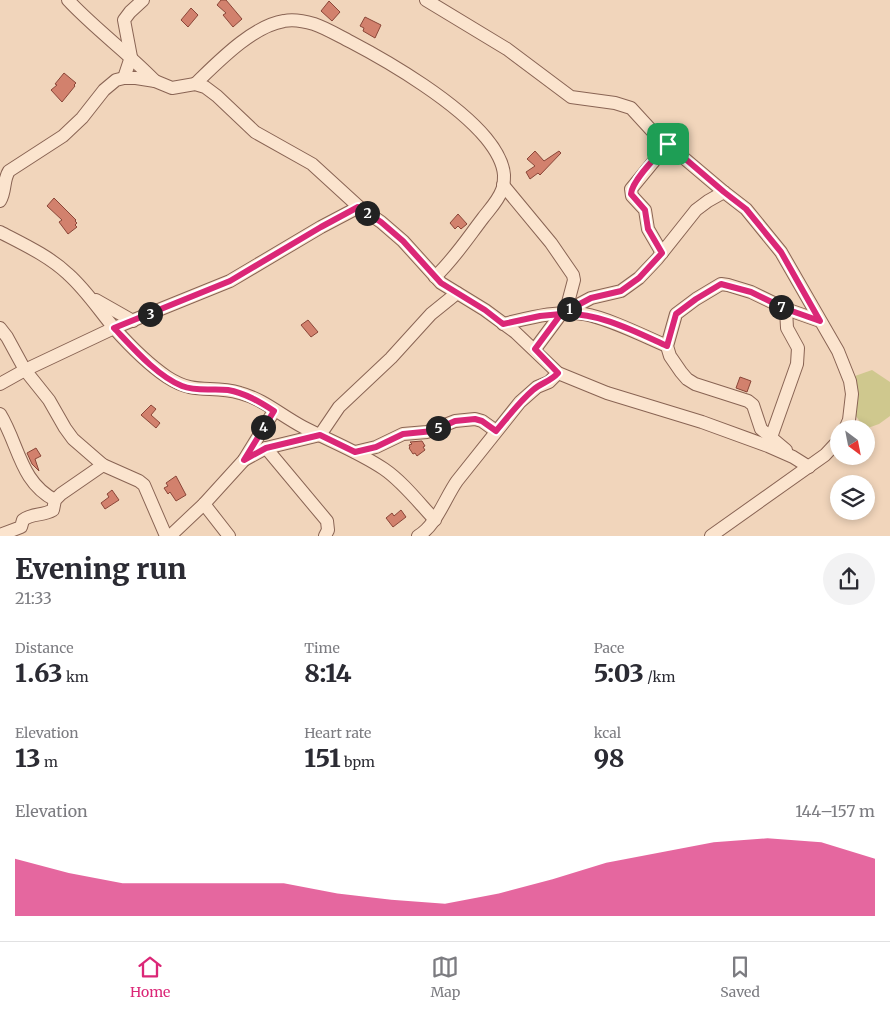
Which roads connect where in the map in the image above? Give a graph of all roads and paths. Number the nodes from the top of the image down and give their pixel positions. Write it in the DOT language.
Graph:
graph roads {
  1 [pos="68,0"];
  2 [pos="144,0"];
  3 [pos="426,0"];
  4 [pos="131,57"];
  5 [pos="124,78"];
  6 [pos="155,81"];
  7 [pos="196,84"];
  8 [pos="668,144"];
  9 [pos="504,184"];
  10 [pos="724,192"];
  11 [pos="0,201"];
  12 [pos="358,207"];
  13 [pos="0,232"];
  14 [pos="662,253"];
  15 [pos="435,277"];
  16 [pos="457,293"];
  17 [pos="91,298"];
  18 [pos="786,309"];
  19 [pos="564,312"];
  20 [pos="133,321"];
  21 [pos="820,321"];
  22 [pos="503,324"];
  23 [pos="0,328"];
  24 [pos="114,328"];
  25 [pos="667,346"];
  26 [pos="535,349"];
  27 [pos="25,370"];
  28 [pos="558,373"];
  29 [pos="0,384"];
  30 [pos="274,411"];
  31 [pos="0,414"];
  32 [pos="849,420"];
  33 [pos="496,431"];
  34 [pos="320,435"];
  35 [pos="770,441"];
  36 [pos="266,448"];
  37 [pos="830,450"];
  38 [pos="355,452"];
  39 [pos="244,460"];
  40 [pos="103,464"];
  41 [pos="809,467"];
  42 [pos="55,500"];
  43 [pos="204,504"];
  44 [pos="435,520"];
  45 [pos="0,534"];
  46 [pos="166,536"];
  47 [pos="170,536"];
  48 [pos="229,536"];
  49 [pos="325,536"];
  50 [pos="418,536"];
  51 [pos="711,536"];
  1 -- 4 [label="street"];
  2 -- 4 [label="street"];
  3 -- 8 [label="street"];
  4 -- 5 [label="street"];
  4 -- 6 [label="street"];
  5 -- 6 [label="street"];
  5 -- 11 [label="street"];
  6 -- 7 [label="street"];
  7 -- 9 [label="street"];
  7 -- 12 [label="street"];
  8 -- 10 [label="street"];
  8 -- 14 [label="street"];
  9 -- 15 [label="street"];
  9 -- 19 [label="street"];
  10 -- 14 [label="street"];
  10 -- 21 [label="street"];
  12 -- 15 [label="street"];
  12 -- 20 [label="street"];
  13 -- 17 [label="street"];
  14 -- 19 [label="street"];
  15 -- 16 [label="street"];
  16 -- 22 [label="street"];
  16 -- 34 [label="street"];
  17 -- 20 [label="street"];
  17 -- 24 [label="street"];
  18 -- 21 [label="street"];
  18 -- 25 [label="street"];
  18 -- 35 [label="street"];
  19 -- 22 [label="street"];
  19 -- 25 [label="street"];
  19 -- 26 [label="street"];
  20 -- 24 [label="street"];
  21 -- 32 [label="street"];
  22 -- 26 [label="street"];
  23 -- 27 [label="street"];
  24 -- 27 [label="street"];
  24 -- 30 [label="street"];
  25 -- 35 [label="street"];
  26 -- 28 [label="street"];
  27 -- 29 [label="street"];
  27 -- 40 [label="street"];
  28 -- 33 [label="street"];
  28 -- 35 [label="street"];
  30 -- 34 [label="street"];
  30 -- 39 [label="street"];
  31 -- 42 [label="street"];
  33 -- 38 [label="street"];
  33 -- 44 [label="street"];
  34 -- 36 [label="street"];
  34 -- 38 [label="street"];
  35 -- 41 [label="street"];
  36 -- 39 [label="street"];
  36 -- 49 [label="street"];
  37 -- 41 [label="street"];
  38 -- 44 [label="street"];
  39 -- 43 [label="street"];
  40 -- 42 [label="street"];
  40 -- 46 [label="street"];
  41 -- 51 [label="street"];
  42 -- 45 [label="street"];
  43 -- 47 [label="street"];
  43 -- 48 [label="street"];
  44 -- 50 [label="street"];
}
